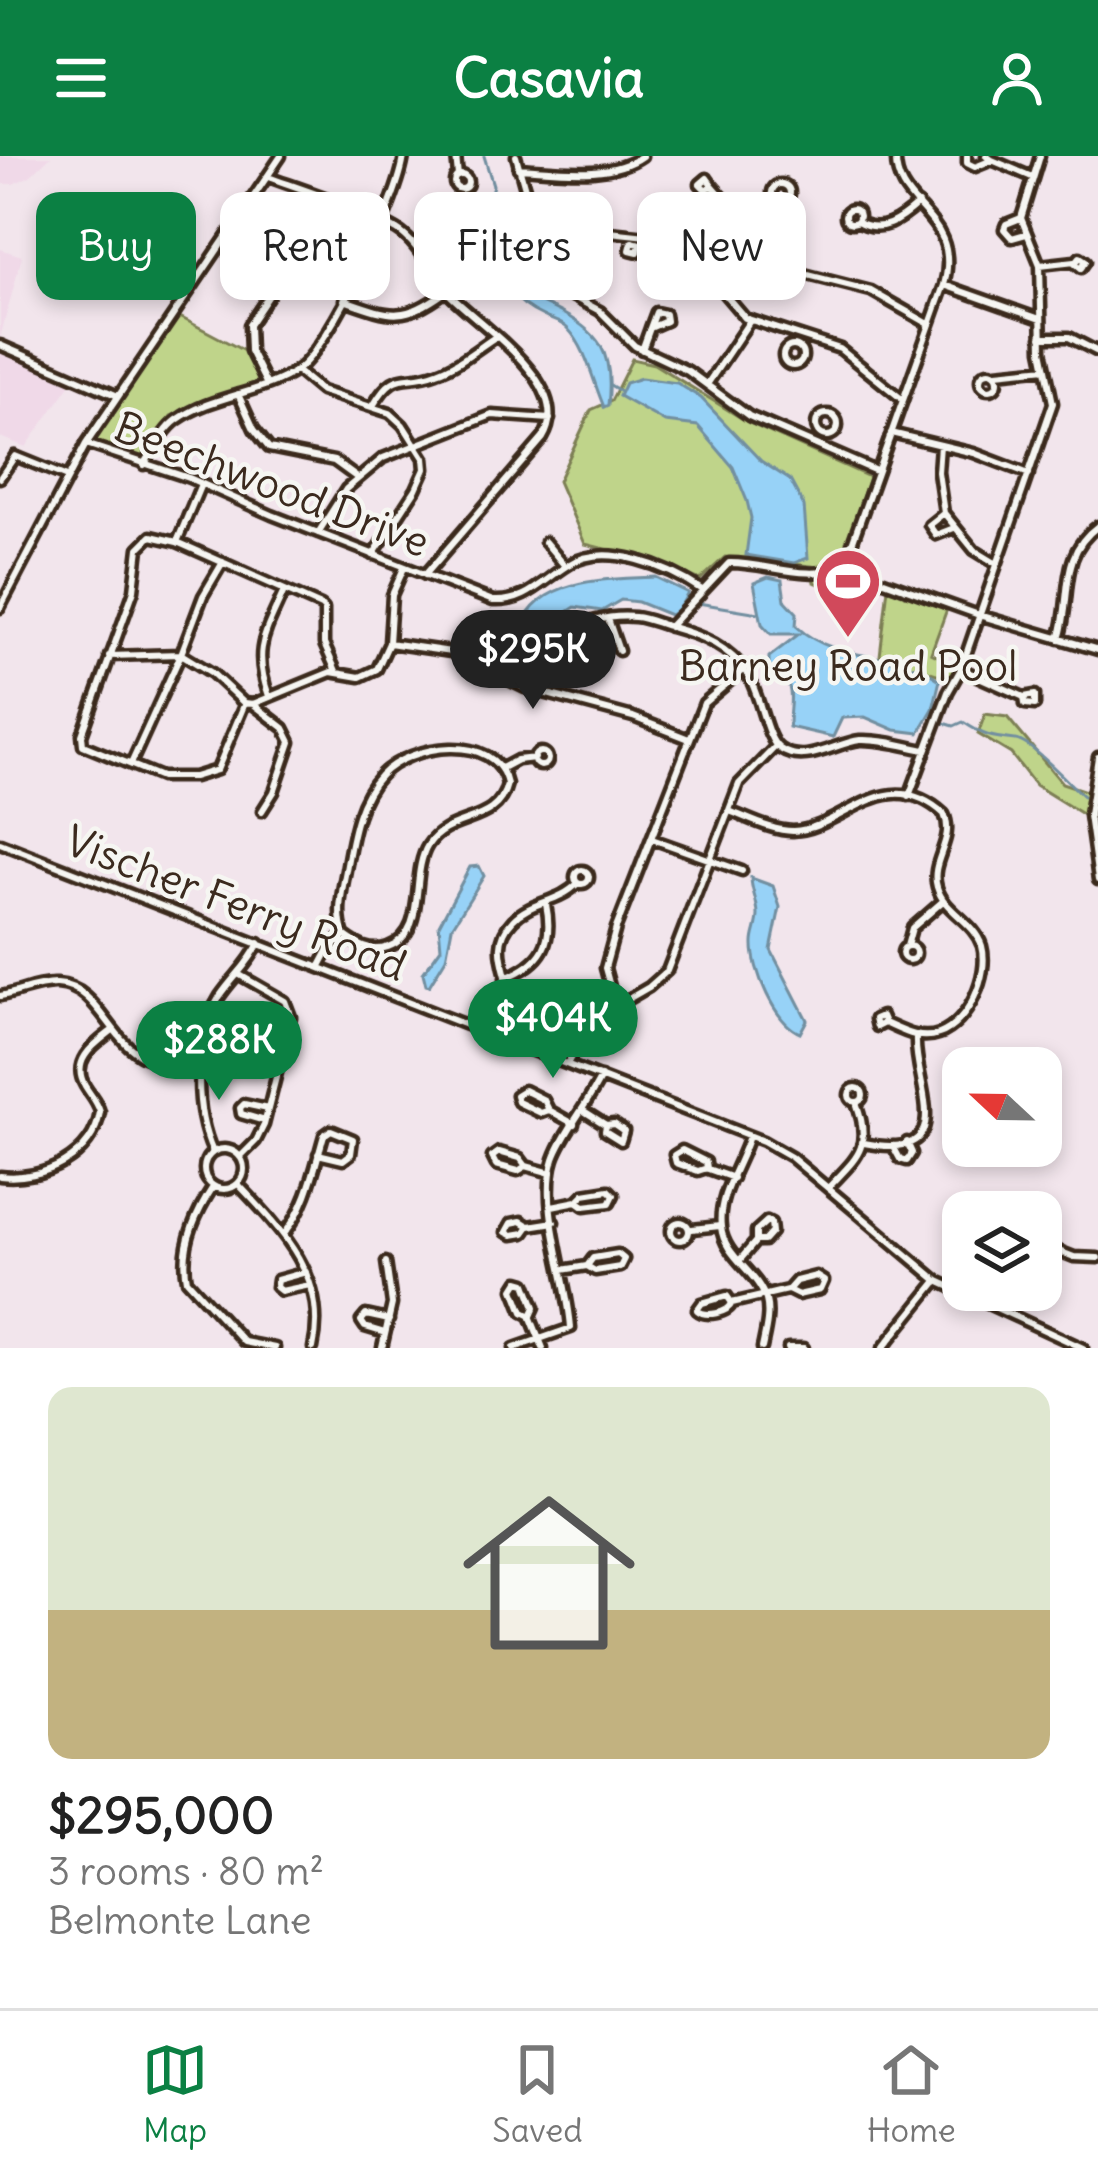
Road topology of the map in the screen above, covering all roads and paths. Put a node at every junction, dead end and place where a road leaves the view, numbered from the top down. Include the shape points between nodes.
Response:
1 (281, 156) edge
2 (404, 156) edge
3 (456, 156) edge
4 (517, 156) edge
5 (642, 156) edge
6 (883, 156) edge
7 (968, 156) edge
8 (1040, 156) edge
9 (895, 158) edge
10 (989, 158) edge
11 (518, 168) junction
12 (458, 176) dead end
13 (268, 177) junction
14 (1032, 177) junction
15 (712, 185) dead end
16 (306, 192) edge
17 (525, 192) edge
18 (718, 192) edge
19 (390, 202) edge
20 (918, 204) junction
21 (1021, 218) junction
22 (857, 221) dead end
23 (390, 227) edge
24 (1026, 234) junction
25 (414, 247) edge
26 (1075, 261) dead end
27 (1040, 265) junction
28 (806, 272) edge
29 (944, 285) junction
30 (266, 300) edge
31 (344, 300) joint
32 (435, 300) edge
33 (455, 300) edge
34 (579, 300) edge
35 (727, 300) edge
36 (1040, 320) junction
37 (750, 321) junction
38 (929, 324) junction
39 (650, 328) dead end
40 (802, 335) junction
41 (495, 337) junction
42 (1041, 337) junction
43 (0, 345) edge
44 (797, 345) dead end
45 (642, 350) junction
46 (1098, 352) edge
47 (1046, 368) junction
48 (296, 370) junction
49 (997, 373) dead end
50 (266, 383) junction
51 (708, 383) junction
52 (238, 394) junction
53 (118, 396) junction
54 (903, 400) junction
55 (373, 406) junction
56 (550, 418) junction
57 (891, 433) junction
58 (86, 444) junction
59 (417, 445) junction
60 (940, 445) junction
61 (144, 465) junction
62 (878, 472) junction
63 (1029, 474) junction
64 (67, 477) junction
65 (356, 477) junction
66 (0, 478) edge
67 (201, 483) junction
68 (944, 513) junction
69 (1098, 526) edge
70 (954, 528) junction
71 (318, 533) junction
72 (178, 542) junction
73 (545, 542) dead end
74 (374, 555) junction
75 (224, 562) junction
76 (998, 565) junction
77 (566, 566) junction
78 (844, 566) junction
79 (404, 568) junction
80 (425, 575) junction
81 (701, 590) junction
82 (284, 591) junction
83 (0, 608) edge
84 (980, 615) junction
85 (608, 619) junction
86 (669, 627) junction
87 (1058, 639) junction
88 (389, 644) junction
89 (1098, 650) edge
90 (619, 651) dead end
91 (182, 655) junction
92 (109, 656) junction
93 (744, 669) junction
94 (961, 669) junction
95 (336, 671) junction
96 (503, 677) junction
97 (269, 696) junction
98 (1024, 697) dead end
99 (249, 704) junction
100 (689, 739) junction
101 (776, 746) junction
102 (926, 750) junction
103 (1098, 757) edge
104 (535, 758) dead end
105 (131, 764) junction
106 (502, 768) junction
107 (909, 796) junction
108 (262, 811) dead end
109 (729, 811) junction
110 (652, 839) junction
111 (0, 842) edge
112 (708, 859) junction
113 (742, 871) dead end
114 (1098, 880) edge
115 (578, 884) dead end
116 (943, 901) junction
117 (546, 904) junction
118 (344, 935) junction
119 (260, 943) junction
120 (907, 946) dead end
121 (320, 966) junction
122 (238, 974) junction
123 (506, 978) junction
124 (0, 996) edge
125 (615, 1005) junction
126 (885, 1023) dead end
127 (113, 1030) junction
128 (916, 1037) junction
129 (502, 1039) junction
130 (284, 1049) junction
131 (281, 1063) junction
132 (567, 1064) junction
133 (201, 1067) junction
134 (601, 1077) junction
135 (857, 1105) dead end
136 (268, 1108) junction
137 (549, 1110) junction
138 (584, 1111) junction
139 (265, 1121) junction
140 (574, 1124) junction
141 (606, 1125) dead end
142 (749, 1136) junction
143 (908, 1142) junction
144 (864, 1143) junction
145 (893, 1146) junction
146 (213, 1152) junction
147 (318, 1154) junction
148 (240, 1157) junction
149 (526, 1166) junction
150 (707, 1168) junction
151 (551, 1173) junction
152 (0, 1176) edge
153 (733, 1178) junction
154 (238, 1184) junction
155 (213, 1187) junction
156 (828, 1188) junction
157 (577, 1202) junction
158 (552, 1206) junction
159 (554, 1222) junction
160 (529, 1226) dead end
161 (720, 1226) junction
162 (692, 1229) dead end
163 (285, 1233) junction
164 (756, 1241) dead end
165 (1062, 1252) edge
166 (1098, 1258) edge
167 (740, 1261) junction
168 (386, 1262) dead end
169 (587, 1266) junction
170 (562, 1270) junction
171 (306, 1272) junction
172 (938, 1281) junction
173 (310, 1285) junction
174 (788, 1290) junction
175 (764, 1296) junction
176 (732, 1303) junction
177 (531, 1316) junction
178 (388, 1320) junction
179 (385, 1334) junction
180 (541, 1344) edge
181 (249, 1346) edge
182 (762, 1347) edge
183 (275, 1348) edge
184 (313, 1348) edge
185 (382, 1348) edge
186 (514, 1348) edge
187 (773, 1348) edge
188 (788, 1348) edge
189 (804, 1348) edge
190 (883, 1348) edge
191 (1083, 1348) edge

1 - 13 street
2 - 19 street
3 - 12 street
4 - 11 street
5 - 11 street via 599,169
6 - 9 street
7 - 10 street via 975,167
8 - 14 street
9 - 20 street
10 - 14 street
11 - 17 street
13 - 16 street
13 - 53 street
14 - 21 street
15 - 18 street
20 - 22 street via 879,227
20 - 29 street via 946,242
21 - 24 street
21 - 24 street via 1004,230 1012,238
23 - 25 street
24 - 27 street
26 - 27 street
27 - 36 street
28 - 38 street via 871,290
29 - 36 street
29 - 38 street
30 - 50 street via 249,325 250,351
31 - 32 street via 397,316
31 - 48 street
33 - 41 street
34 - 45 street
35 - 37 street
36 - 42 street
37 - 40 street
37 - 51 street
38 - 54 street
39 - 45 street
40 - 44 street
40 - 54 street via 840,349
41 - 55 street via 436,373 397,379
41 - 56 street via 537,380
42 - 46 street via 1069,337
42 - 47 street
43 - 53 street
45 - 51 street
47 - 49 street
47 - 63 street via 1053,403
48 - 50 street
48 - 55 street via 321,391
50 - 52 street
51 - 62 street via 749,416
52 - 61 street via 173,423
52 - 65 street via 269,448 334,461
53 - 58 street
54 - 57 street
55 - 59 street via 396,417
56 - 59 street via 492,415
56 - 80 street via 543,438
57 - 60 street
57 - 62 street
58 - 61 street, Beechwood Drive
58 - 64 street
59 - 65 street
59 - 74 street via 422,477
60 - 63 street
60 - 68 street
61 - 67 street, Beechwood Drive
62 - 78 street
63 - 76 street
64 - 66 street via 15,456
64 - 83 street
65 - 71 street
67 - 71 street, Beechwood Drive
67 - 72 street
68 - 70 street
68 - 70 street via 930,530
69 - 87 street via 1070,562
70 - 76 street
71 - 74 street, Beechwood Drive
72 - 75 street
72 - 92 street via 151,536 139,548 134,590
73 - 77 street
74 - 79 street, Beechwood Drive
75 - 82 street
75 - 91 street
76 - 84 street
77 - 80 street, Beechwood Drive via 507,601
77 - 81 street, Beechwood Drive via 594,556 632,560
78 - 81 street via 804,572 729,562
78 - 84 street
79 - 80 street, Beechwood Drive
79 - 88 street via 389,606
81 - 86 street
82 - 95 street via 324,609 324,644
82 - 97 street via 260,647
84 - 87 street
84 - 94 street
85 - 86 street via 634,616
85 - 90 street
85 - 96 street via 559,635
86 - 93 street via 721,645
87 - 89 street
88 - 95 street via 370,675
88 - 96 street via 452,652
91 - 92 street
91 - 99 street
91 - 105 street
92 - 105 street via 83,745
93 - 100 street via 707,699
93 - 101 street
94 - 98 street
94 - 102 street
95 - 97 street
96 - 100 street
97 - 99 street
99 - 105 street via 217,770 175,778
99 - 108 street via 291,742
100 - 110 street
101 - 102 street via 805,755 867,740
101 - 109 street via 747,772
102 - 107 street
103 - 114 street via 1088,815
104 - 106 street
106 - 118 street via 507,784 497,807 445,830 426,850 402,939 372,949
106 - 118 street via 476,751 443,750 410,756 378,778 355,825 340,907
107 - 109 street via 875,798 796,831
107 - 116 street via 947,819 935,878
109 - 112 street
110 - 112 street
110 - 125 street via 606,959
111 - 119 street, Vischer Ferry Road
112 - 113 street
112 - 125 street via 667,970
115 - 117 street
116 - 120 street via 918,922
116 - 128 street via 980,940 982,974 954,1024
117 - 123 street via 542,955
117 - 123 street via 507,927 500,947
118 - 121 street
119 - 121 street, Vischer Ferry Road
119 - 122 street
121 - 129 street, Vischer Ferry Road
122 - 130 street via 284,1000 291,1017
122 - 133 street via 207,1025
123 - 129 street via 511,1008
124 - 127 street via 66,985
125 - 132 street via 592,1021
126 - 128 street
127 - 133 street via 147,1058
127 - 152 street via 81,1064 100,1112 90,1138 53,1168
128 - 143 street via 928,1113
129 - 132 street, Vischer Ferry Road
130 - 131 street
130 - 131 street via 241,1045
131 - 136 street
132 - 134 street, Vischer Ferry Road
133 - 146 street
134 - 138 street
134 - 142 street, Vischer Ferry Road
135 - 144 street
136 - 139 street
136 - 139 street via 240,1108
137 - 137 street via 524,1090 516,1095 541,1113
137 - 140 street
138 - 140 street
138 - 141 street
139 - 148 street
140 - 151 street
142 - 153 street
142 - 156 street, Vischer Ferry Road
143 - 145 street
143 - 145 street via 907,1161
144 - 145 street
144 - 156 street
146 - 148 street
146 - 155 street via 203,1170
147 - 147 street via 327,1132 353,1139 347,1158
147 - 163 street via 305,1202
148 - 154 street
149 - 149 street via 504,1153 492,1157 518,1171
149 - 151 street
150 - 150 street via 682,1150 674,1155 686,1168
150 - 153 street
151 - 158 street
153 - 161 street
154 - 155 street
154 - 163 street
155 - 181 street via 191,1233 186,1276
156 - 172 street, Vischer Ferry Road
157 - 157 street via 605,1190 614,1195 610,1203
157 - 158 street
158 - 159 street
159 - 160 street
159 - 170 street
161 - 162 street
161 - 167 street
163 - 171 street
164 - 167 street
165 - 166 street
167 - 175 street
168 - 178 street
169 - 169 street via 593,1258 623,1258 620,1267
169 - 170 street
170 - 180 street via 572,1328
171 - 173 street
171 - 173 street via 276,1287
172 - 190 street
172 - 191 street, Vischer Ferry Road
173 - 184 street
174 - 174 street via 796,1281 824,1281 810,1293
174 - 175 street
175 - 176 street
175 - 182 street
176 - 176 street via 706,1315 697,1310 720,1297
177 - 177 street via 514,1288 519,1281 535,1307
177 - 180 street
178 - 179 street
178 - 179 street via 361,1321
179 - 185 street
180 - 186 street
181 - 183 street
182 - 187 street
188 - 189 street

